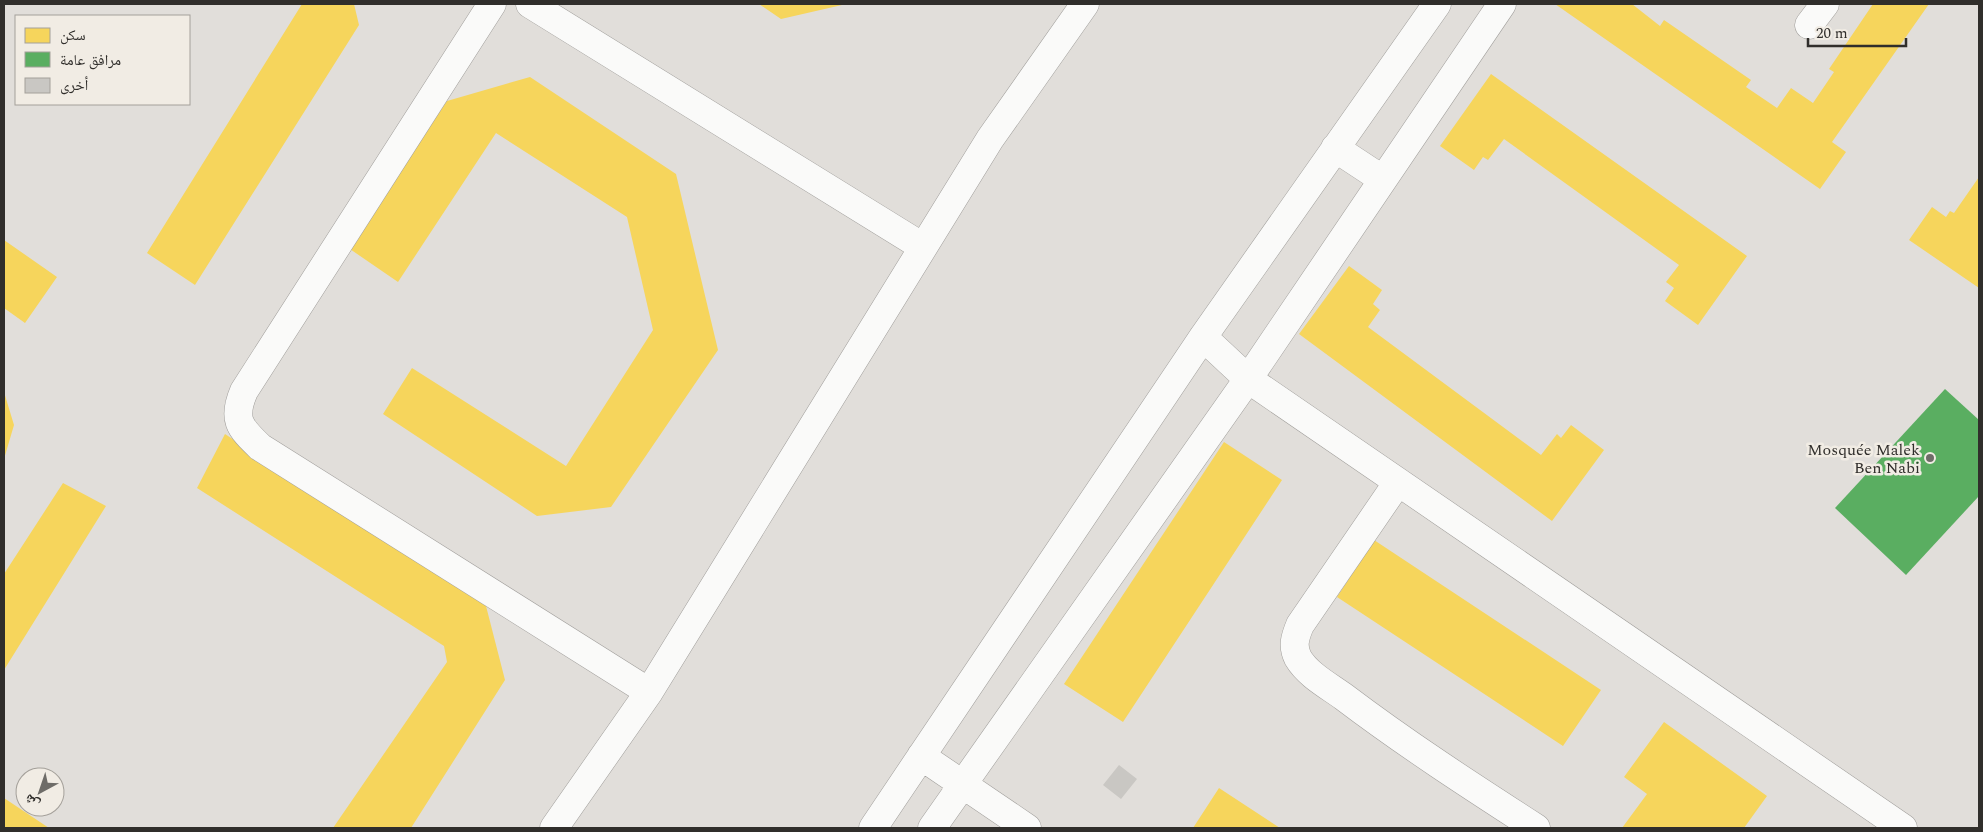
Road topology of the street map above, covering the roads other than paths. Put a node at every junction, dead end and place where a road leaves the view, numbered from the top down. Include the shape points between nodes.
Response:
1 (492, 4) edge
2 (530, 4) edge
3 (1085, 4) edge
4 (1437, 4) edge
5 (1502, 4) edge
6 (1335, 148) junction
7 (1382, 180) junction
8 (923, 247) junction
9 (1203, 337) junction
10 (1248, 379) junction
11 (1398, 482) junction
12 (649, 692) junction
13 (921, 756) junction
14 (963, 784) junction
15 (554, 828) edge
16 (873, 828) edge
17 (932, 828) edge
18 (1027, 828) edge
19 (1536, 828) edge
20 (1904, 828) edge

1 - 12 street via 244,391 238,418 244,431 260,447
2 - 8 street
3 - 8 street via 990,140
4 - 6 street
5 - 7 street
6 - 7 street
6 - 9 street
7 - 10 street
8 - 12 street
9 - 10 street
9 - 13 street
10 - 11 street
10 - 14 street
11 - 19 street via 1300,626 1294,638 1294,649 1310,672 1387,730
11 - 20 street
12 - 15 street
13 - 14 street
13 - 16 street
14 - 17 street
14 - 18 street

